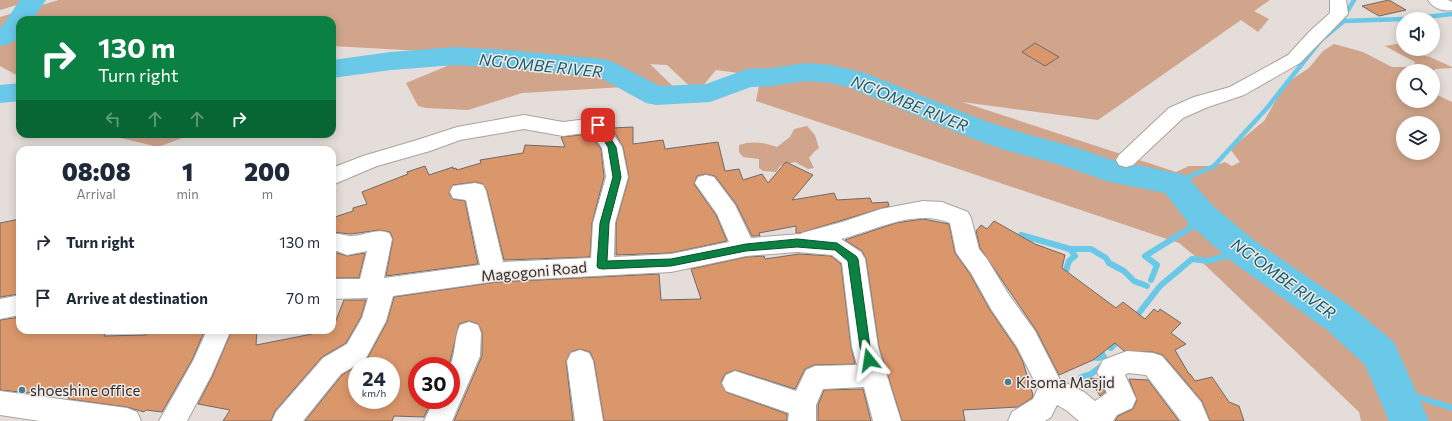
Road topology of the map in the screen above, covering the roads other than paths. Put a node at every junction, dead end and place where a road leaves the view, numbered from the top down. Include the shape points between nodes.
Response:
1 (1338, 0) edge
2 (1126, 160) dead end
3 (336, 174) edge
4 (706, 183) dead end
5 (461, 192) dead end
6 (336, 242) edge
7 (797, 243) junction
8 (746, 248) junction
9 (602, 266) junction
10 (497, 272) junction
11 (377, 288) junction
12 (336, 290) edge
13 (16, 306) edge
14 (0, 309) edge
15 (469, 333) dead end
16 (217, 334) edge
17 (580, 360) dead end
18 (460, 372) edge
19 (874, 374) junction
20 (735, 383) dead end
21 (1051, 388) junction
22 (0, 403) edge
23 (444, 409) edge
24 (802, 413) edge
25 (1097, 419) edge
26 (127, 421) edge
27 (172, 421) edge
28 (286, 421) edge
29 (438, 421) edge
30 (589, 421) edge
31 (887, 421) edge
32 (1022, 421) edge
33 (1195, 421) edge

1 - 2 street via 1339,14 1294,59 1237,91 1176,113
3 - 9 street via 370,161 458,134 524,122 536,122 563,129 596,125 600,127 612,147 617,177 604,223
4 - 8 street via 727,210 740,241
5 - 10 street via 475,191 490,264
6 - 11 street via 347,246 381,239
7 - 8 street, Magogoni Road
7 - 19 street, Magogoni Road via 837,247 853,259 865,347
7 - 21 street via 881,217 922,209 942,210 960,218 968,252 1026,339
8 - 9 street, Magogoni Road via 671,263
9 - 10 street, Magogoni Road
10 - 11 street, Magogoni Road
11 - 12 street, Magogoni Road
11 - 28 street via 374,321 356,352 332,366
13 - 14 street
15 - 18 street via 467,356
16 - 27 street via 202,368
17 - 30 street
19 - 24 street via 815,378
19 - 31 street, Magogoni Road
20 - 24 street
21 - 25 street via 1075,401
21 - 32 street via 1042,408
22 - 26 street
23 - 29 street
25 - 33 street via 1108,406 1124,399 1110,372 1112,368 1127,362 1153,364 1191,411

